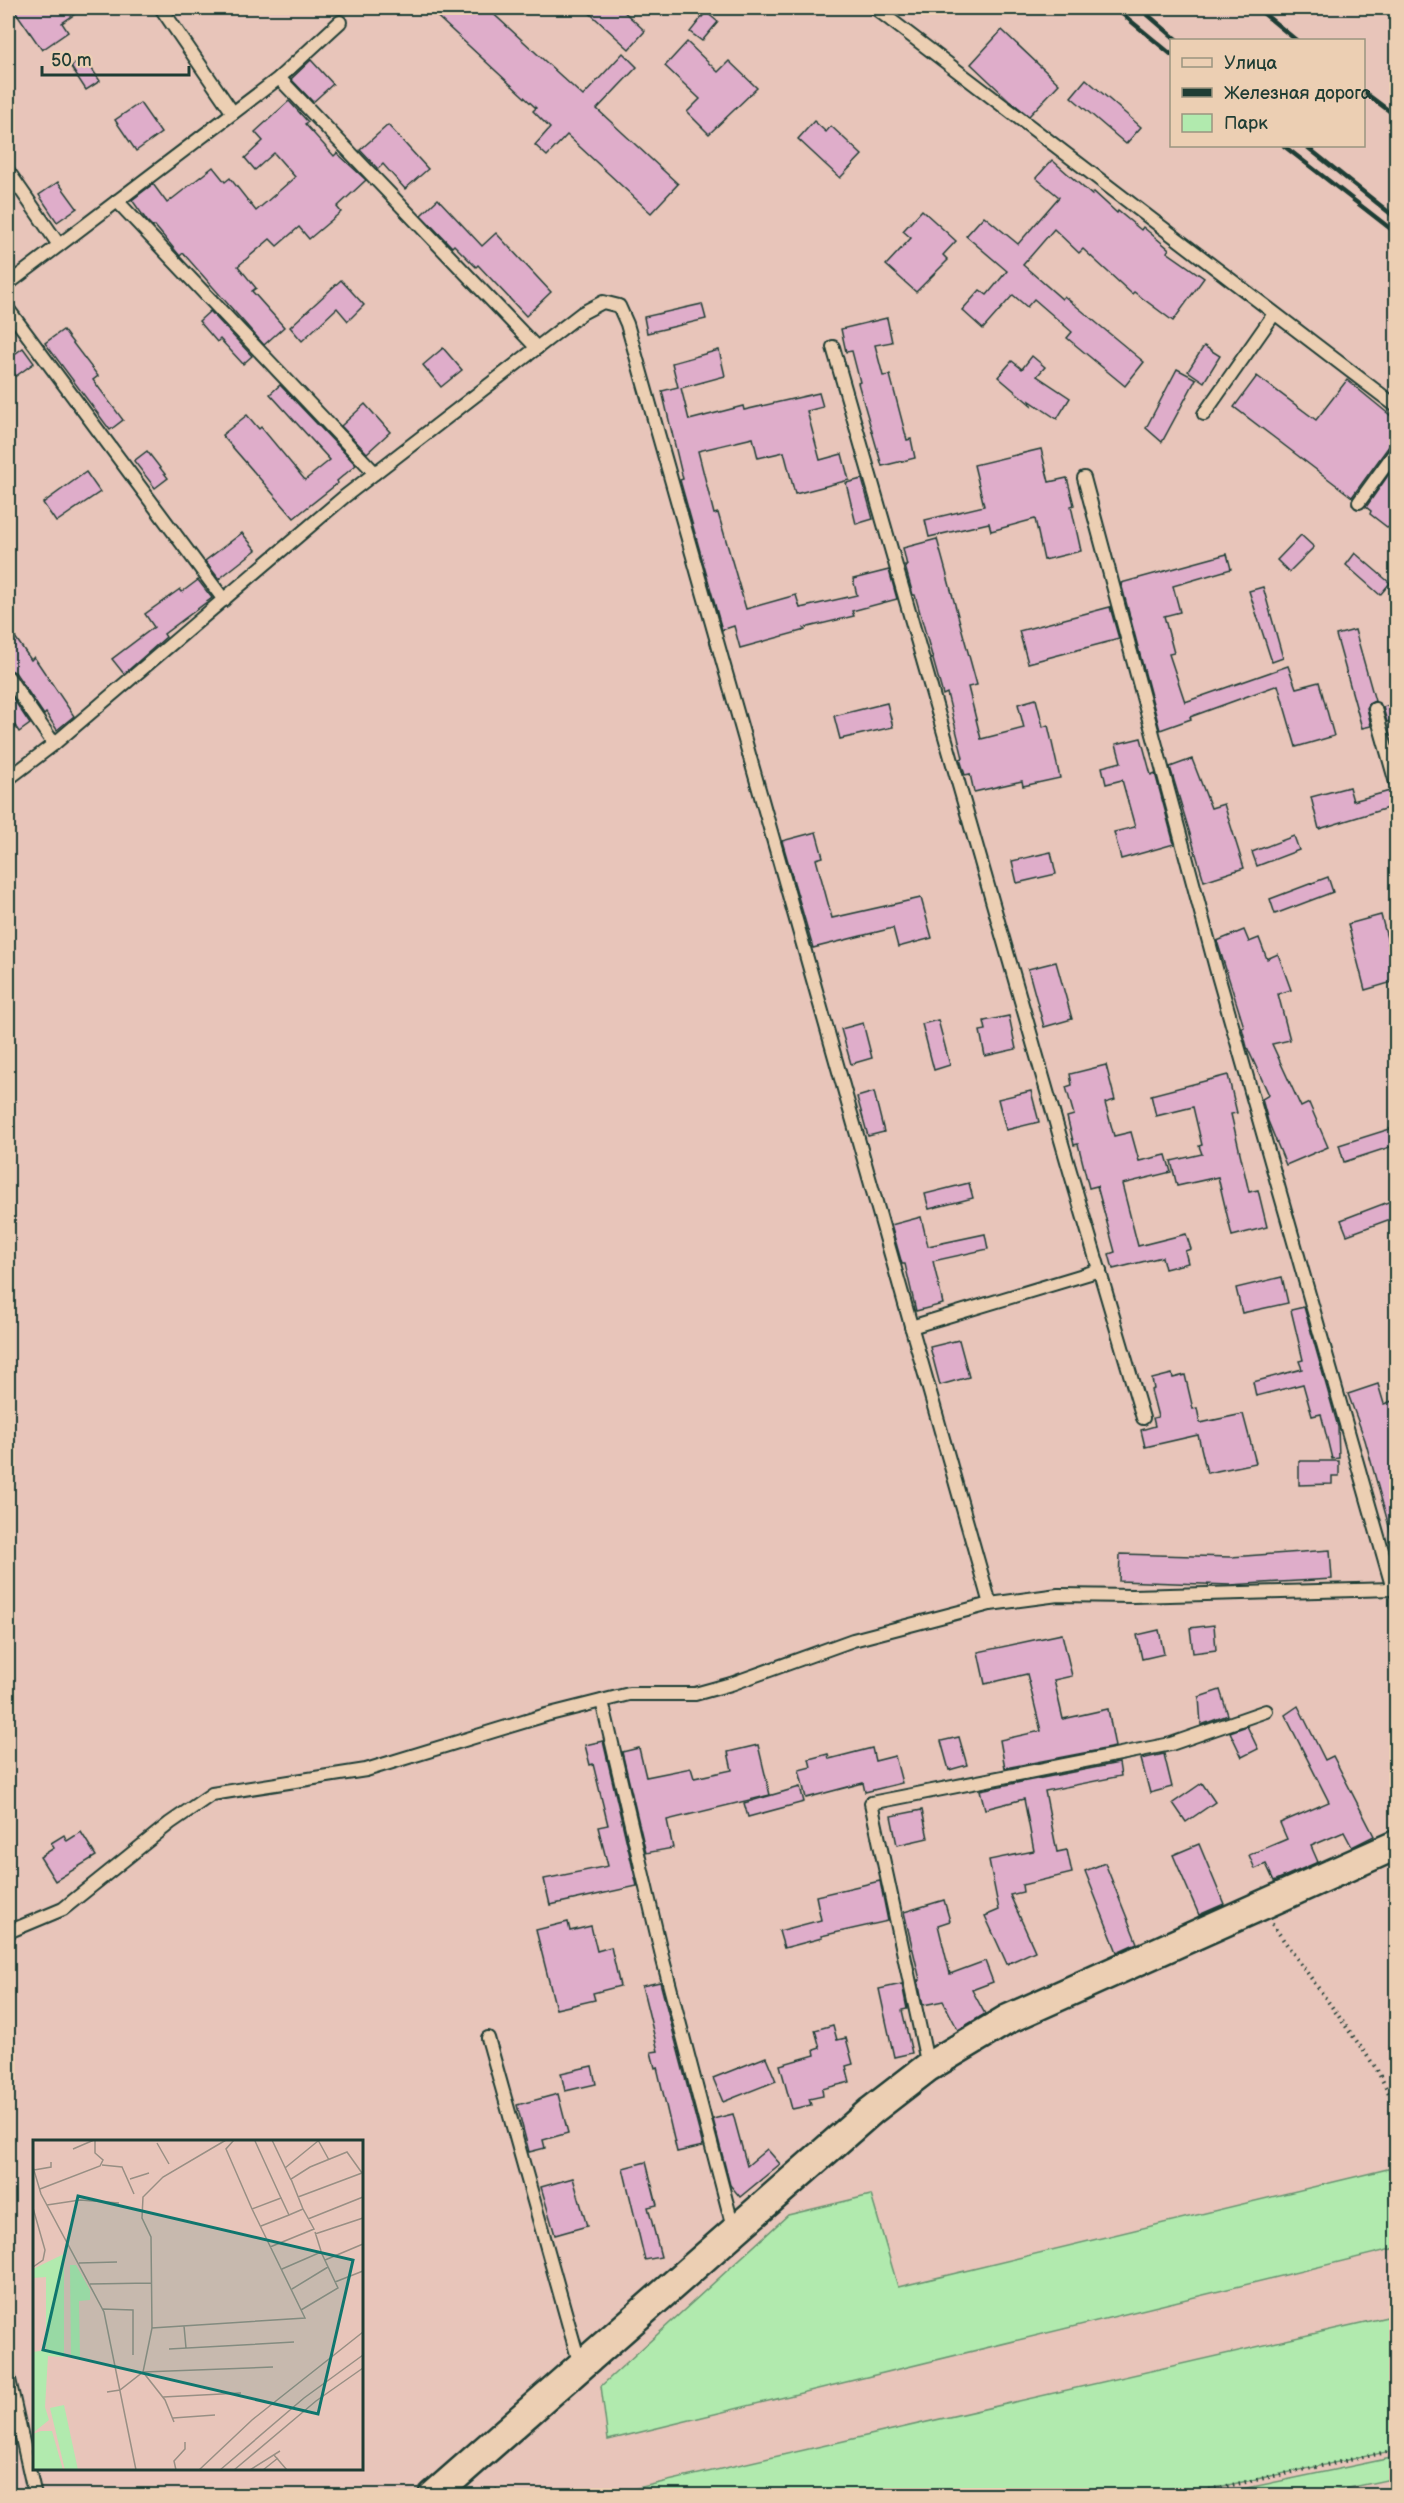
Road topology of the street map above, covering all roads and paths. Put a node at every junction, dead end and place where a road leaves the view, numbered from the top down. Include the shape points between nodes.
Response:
1 (160, 8) edge
2 (874, 8) edge
3 (340, 22) dead end
4 (279, 78) junction
5 (233, 113) junction
6 (8, 171) edge
7 (117, 201) junction
8 (59, 245) junction
9 (8, 285) edge
10 (8, 309) edge
11 (1274, 314) junction
12 (833, 347) dead end
13 (537, 348) junction
14 (1396, 406) edge
15 (1204, 414) dead end
16 (1396, 451) edge
17 (375, 473) junction
18 (1084, 478) dead end
19 (1359, 502) dead end
20 (224, 600) junction
21 (8, 677) edge
22 (1375, 709) dead end
23 (54, 744) junction
24 (8, 779) edge
25 (1396, 783) edge
26 (1100, 1270) junction
27 (911, 1327) junction
28 (1143, 1418) dead end
29 (1395, 1589) edge
30 (990, 1604) junction
31 (602, 1701) junction
32 (1266, 1711) dead end
33 (1396, 1845) edge
34 (1259, 1907) junction
35 (8, 1932) edge
36 (488, 2038) dead end
37 (928, 2067) junction
38 (1396, 2121) edge
39 (734, 2232) junction
40 (580, 2366) junction
41 (8, 2375) edge
42 (1396, 2450) edge
43 (35, 2496) edge
44 (433, 2496) edge
45 (462, 2496) edge
46 (507, 2496) edge
47 (1180, 2496) edge

1 - 5 lane
2 - 11 lane
3 - 4 lane
4 - 5 lane
4 - 13 lane
5 - 7 lane
6 - 8 lane
7 - 8 lane
7 - 17 lane
8 - 9 lane
10 - 20 lane
11 - 14 lane
11 - 15 lane
12 - 26 lane
13 - 17 lane
13 - 27 lane via 603,302 619,306 627,324
16 - 19 lane
17 - 20 lane
18 - 29 lane via 1214,961
20 - 23 lane
21 - 23 lane
22 - 25 lane
23 - 24 lane
26 - 27 lane
26 - 28 lane
27 - 30 lane
29 - 30 lane via 1058,1595
30 - 31 lane via 853,1640 695,1694 629,1694
31 - 35 lane via 366,1770 212,1794 170,1822 63,1909
31 - 39 lane via 663,1960
32 - 37 lane via 1171,1744 871,1803
33 - 34 street
34 - 37 street via 1008,2019
34 - 38 path via 1376,2068 1394,2103
36 - 40 lane
37 - 39 street via 871,2111
39 - 40 street
40 - 44 street
41 - 43 lane
42 - 47 path
45 - 46 path via 499,2490

